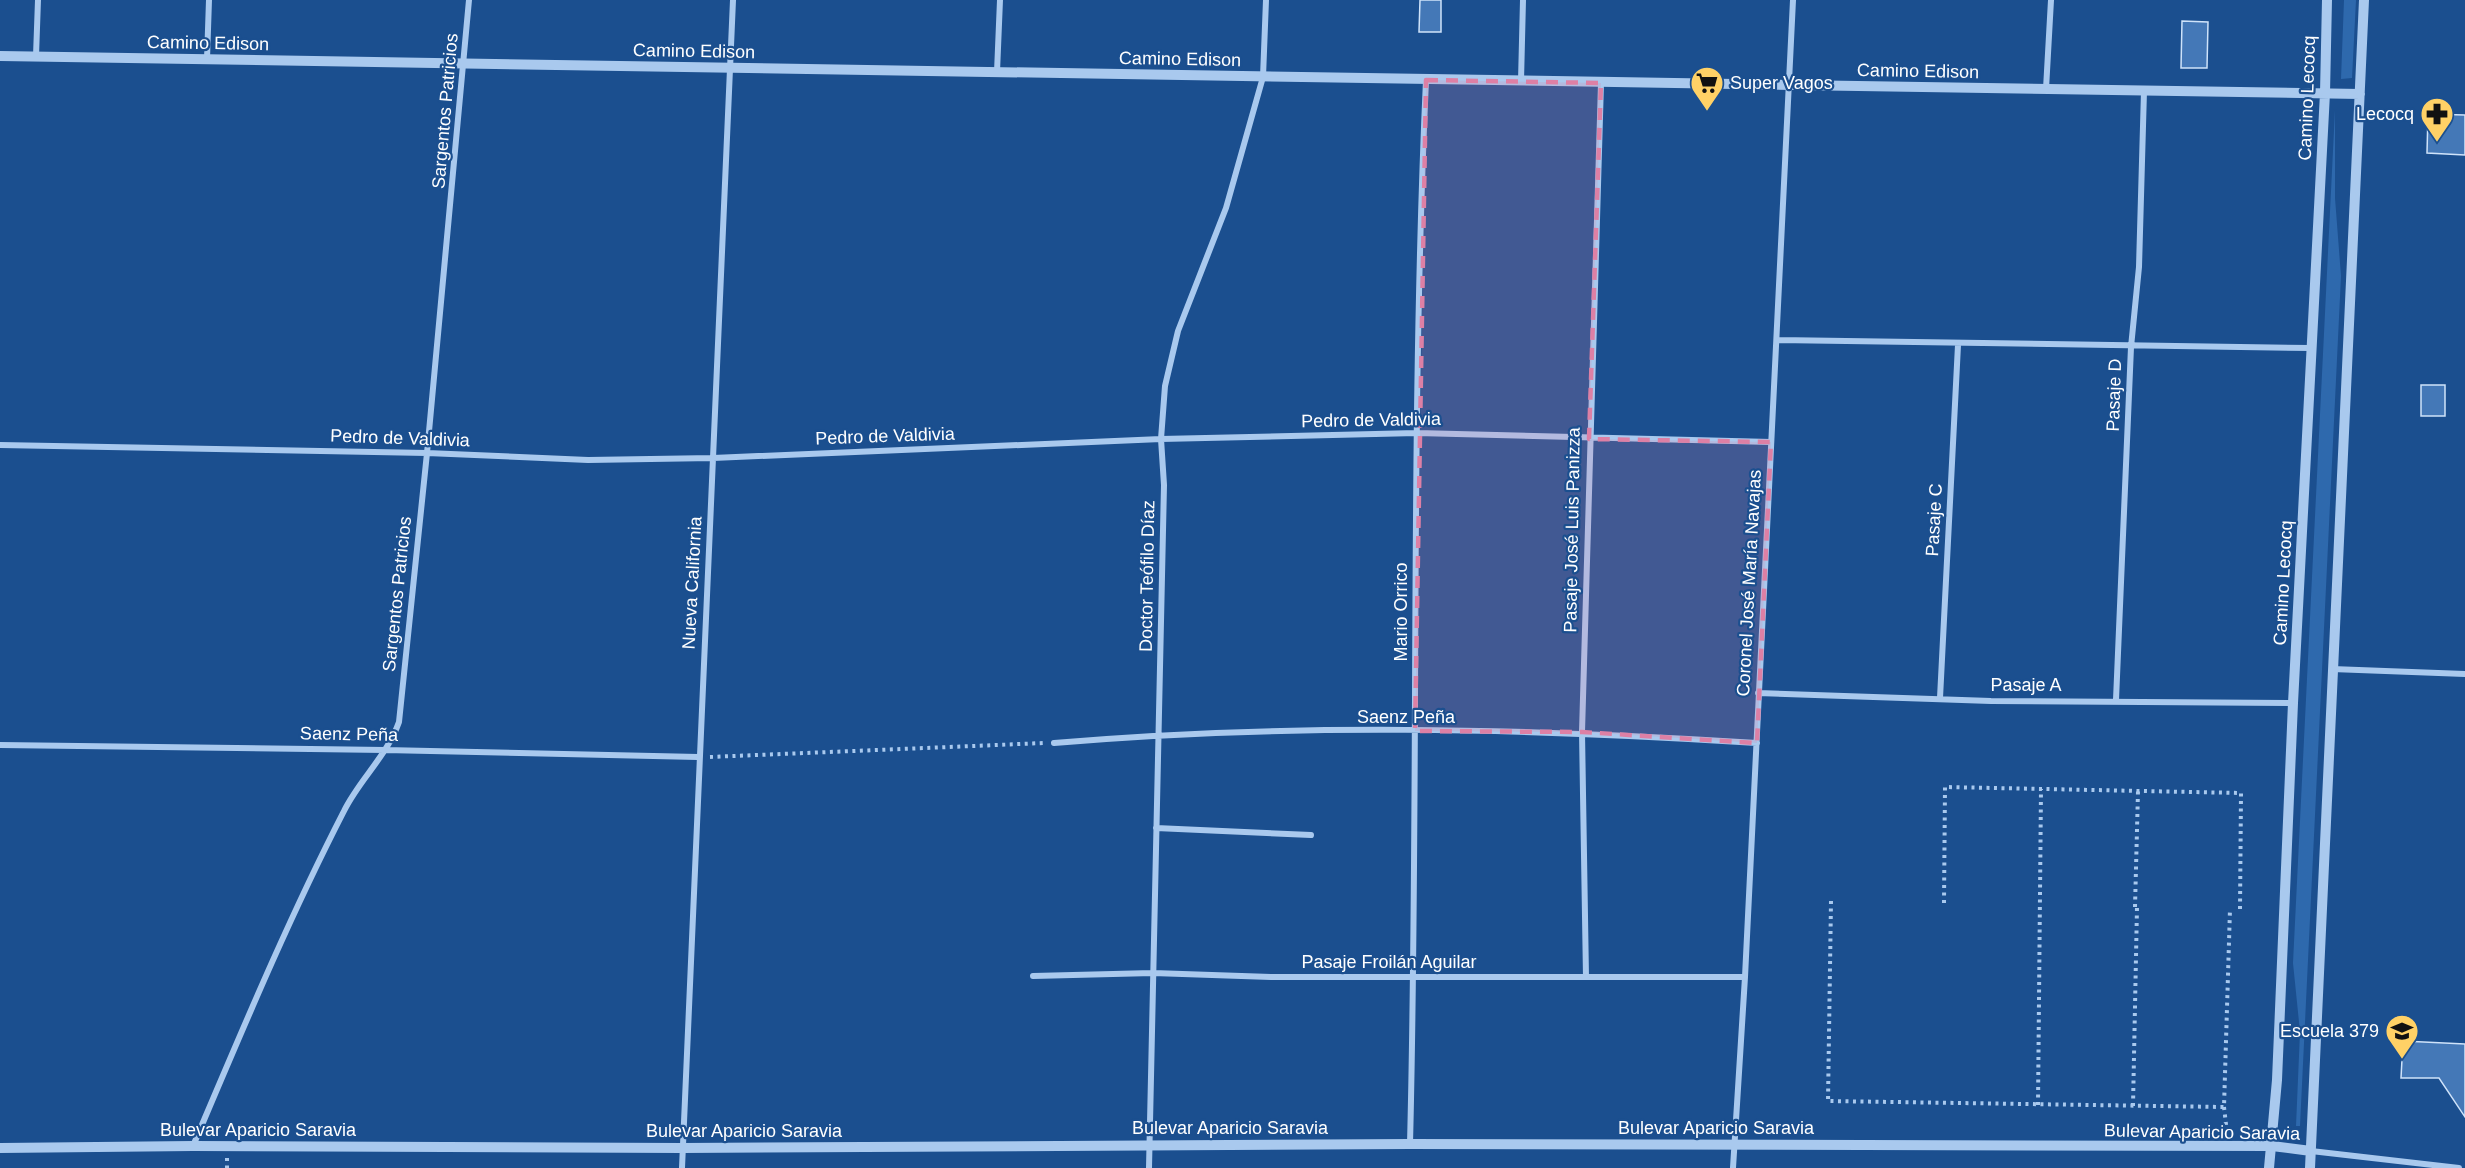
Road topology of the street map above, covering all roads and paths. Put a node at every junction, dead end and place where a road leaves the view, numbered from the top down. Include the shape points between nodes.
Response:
1 (38, 0) edge
2 (209, 0) edge
3 (469, 0) edge
4 (733, 0) edge
5 (1000, 0) edge
6 (1266, 0) edge
7 (1523, 0) edge
8 (1793, 0) edge
9 (2051, 0) edge
10 (2327, 0) edge
11 (2364, 0) edge
12 (0, 56) edge
13 (36, 56) junction
14 (207, 59) junction
15 (465, 63) junction
16 (730, 68) junction
17 (997, 72) junction
18 (1263, 77) junction
19 (1426, 80) junction
20 (1521, 81) junction
21 (1601, 83) junction
22 (1790, 86) junction
23 (2046, 89) junction
24 (2144, 91) junction
25 (2325, 93) junction
26 (2360, 94) junction
27 (1777, 340) junction
28 (1958, 345) junction
29 (2131, 347) junction
30 (2311, 348) junction
31 (1417, 433) junction
32 (1161, 439) junction
33 (1589, 439) junction
34 (1771, 442) junction
35 (0, 445) edge
36 (427, 453) junction
37 (713, 458) junction
38 (2332, 669) junction
39 (2465, 674) edge
40 (1758, 693) junction
41 (1940, 698) junction
42 (2116, 700) junction
43 (2293, 703) junction
44 (1415, 731) junction
45 (1582, 732) junction
46 (1159, 734) junction
47 (1054, 743) joint
48 (1757, 743) junction
49 (0, 745) edge
50 (385, 750) junction
51 (698, 757) junction
52 (2041, 789) junction
53 (2138, 791) junction
54 (1156, 828) junction
55 (1311, 835) dead end
56 (1831, 901) dead end
57 (1944, 903) dead end
58 (2230, 909) dead end
59 (2240, 909) dead end
60 (1153, 973) junction
61 (1032, 976) dead end
62 (1414, 977) junction
63 (1586, 977) junction
64 (1745, 977) junction
65 (2038, 1105) junction
66 (2133, 1106) junction
67 (2224, 1107) junction
68 (1410, 1144) junction
69 (1734, 1144) junction
70 (1149, 1145) junction
71 (193, 1146) junction
72 (2228, 1146) junction
73 (2272, 1146) junction
74 (0, 1148) edge
75 (682, 1148) junction
76 (2311, 1151) junction
77 (682, 1168) edge
78 (1149, 1168) edge
79 (1733, 1168) edge
80 (2269, 1168) edge
81 (2310, 1168) edge
82 (2458, 1168) edge

1 - 13 street
2 - 14 street
3 - 15 street, Sargentos Patricios
4 - 16 street, Nueva California
5 - 17 street
6 - 18 street, Doctor Teófilo Díaz
7 - 20 street
8 - 22 street, Coronel José María Navajas
9 - 23 street
10 - 25 street, Camino Lecocq
11 - 26 street
12 - 13 street, Camino Edison
13 - 14 street, Camino Edison
14 - 15 street, Camino Edison
15 - 16 street, Camino Edison
15 - 36 street, Sargentos Patricios
16 - 17 street, Camino Edison
16 - 37 street, Nueva California
17 - 18 street, Camino Edison
18 - 19 street, Camino Edison
18 - 32 street, Doctor Teófilo Díaz via 1226,208 1178,331 1165,386
19 - 20 street, Camino Edison
19 - 31 street, Mario Orrico
20 - 21 street, Camino Edison
21 - 22 street, Camino Edison
21 - 33 street, Pasaje José Luis Panizza
22 - 23 street, Camino Edison
22 - 27 street, Coronel José María Navajas
23 - 24 street, Camino Edison
24 - 25 street, Camino Edison
24 - 29 street, Pasaje D via 2139,267
25 - 26 street, Camino Edison
25 - 30 street, Camino Lecocq
26 - 38 street
27 - 28 street
27 - 34 street, Coronel José María Navajas
28 - 29 street
28 - 41 street, Pasaje C
29 - 30 street
29 - 42 street, Pasaje D
30 - 43 street, Camino Lecocq
31 - 32 street, Pedro de Valdivia
31 - 33 street, Pedro de Valdivia
31 - 44 street, Mario Orrico
32 - 37 street, Pedro de Valdivia
32 - 46 street, Doctor Teófilo Díaz via 1164,484
33 - 34 street, Pedro de Valdivia
33 - 45 street, Pasaje José Luis Panizza
34 - 40 street, Coronel José María Navajas
35 - 36 street, Pedro de Valdivia
36 - 37 street, Pedro de Valdivia via 588,460
36 - 50 street, Sargentos Patricios via 399,722
37 - 51 street, Nueva California
38 - 39 street
38 - 76 street
40 - 41 street, Pasaje A
40 - 48 street, Coronel José María Navajas
41 - 42 street, Pasaje A
42 - 43 street, Pasaje A
43 - 73 street, Camino Lecocq
44 - 45 street, Saenz Peña
44 - 46 street, Saenz Peña
44 - 62 street, Mario Orrico
45 - 48 street, Saenz Peña
45 - 63 street, Pasaje José Luis Panizza
46 - 47 street, Saenz Peña
46 - 54 street, Doctor Teófilo Díaz
47 - 51 path
48 - 64 street, Coronel José María Navajas
49 - 50 street, Saenz Peña
50 - 51 street, Saenz Peña
50 - 71 street, Sargentos Patricios via 345,809 265,978
51 - 75 street, Nueva California
52 - 53 path
52 - 57 path via 1945,787
52 - 65 path
53 - 59 path via 2241,794
53 - 66 path
54 - 55 street
54 - 60 street, Doctor Teófilo Díaz
56 - 65 path via 1828,1101
58 - 67 path
60 - 61 street, Pasaje Froilán Aguilar
60 - 62 street, Pasaje Froilán Aguilar
60 - 70 street, Doctor Teófilo Díaz
62 - 63 street, Pasaje Froilán Aguilar
62 - 68 street, Mario Orrico
63 - 64 street, Pasaje Froilán Aguilar
64 - 69 street, Coronel José María Navajas
65 - 66 path
66 - 67 path
67 - 72 path
68 - 69 street, Bulevar Aparicio Saravia
68 - 70 street, Bulevar Aparicio Saravia
69 - 72 street, Bulevar Aparicio Saravia
69 - 79 street, Coronel José María Navajas
70 - 75 street, Bulevar Aparicio Saravia
70 - 78 street, Doctor Teófilo Díaz
71 - 74 street, Bulevar Aparicio Saravia
71 - 75 street, Bulevar Aparicio Saravia
72 - 73 street, Bulevar Aparicio Saravia
73 - 76 street, Bulevar Aparicio Saravia
73 - 80 street, Camino Lecocq
75 - 77 street, Nueva California
76 - 81 street
76 - 82 street, Bulevar Aparicio Saravia

